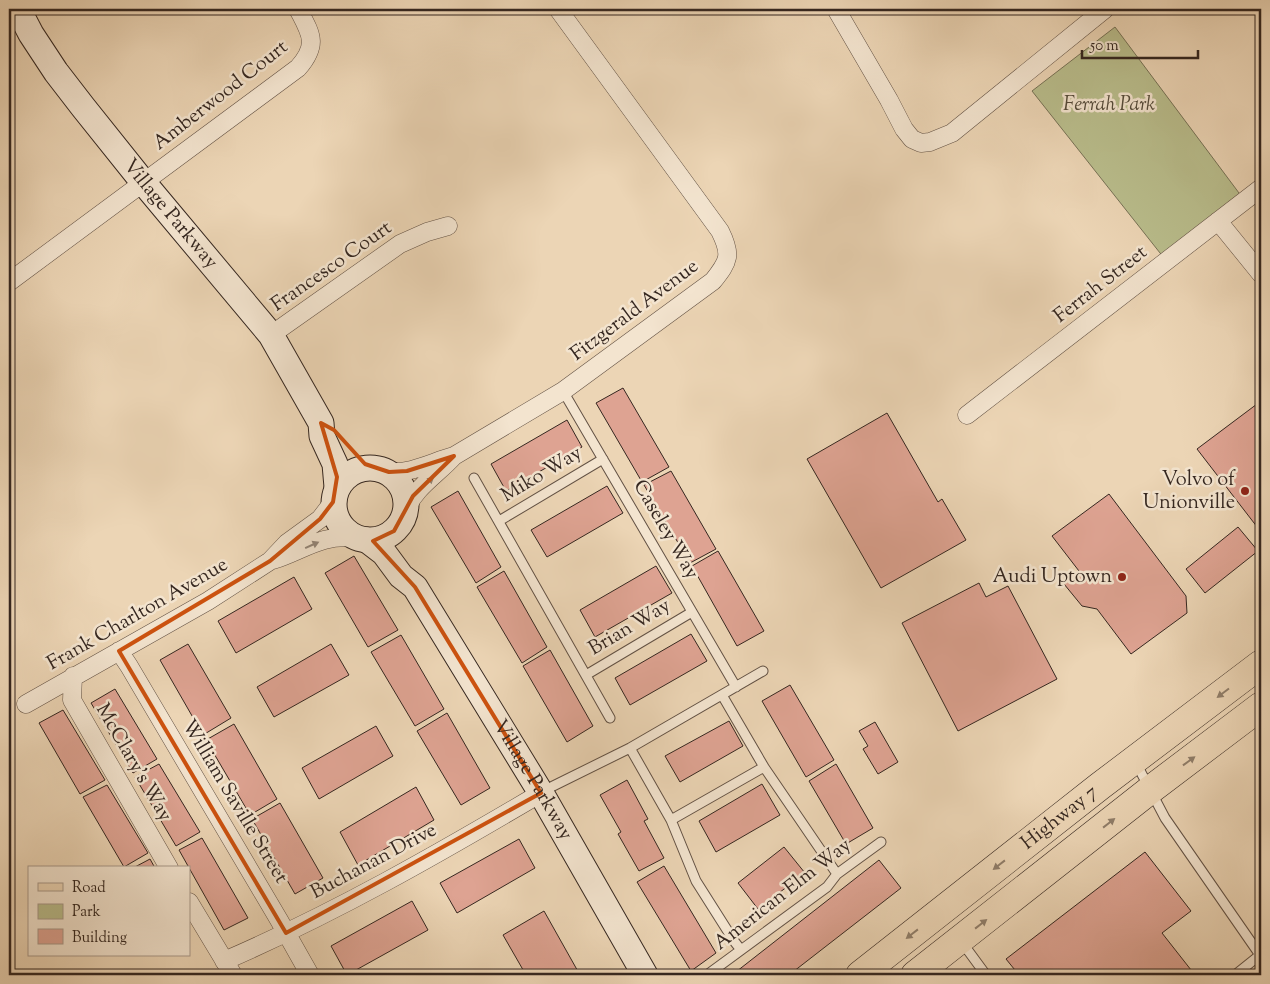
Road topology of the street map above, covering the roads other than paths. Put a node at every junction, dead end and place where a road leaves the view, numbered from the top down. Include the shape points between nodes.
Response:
1 (18, 9) edge
2 (298, 9) edge
3 (558, 9) edge
4 (836, 9) edge
5 (1105, 9) edge
6 (143, 182) junction
7 (1261, 188) edge
8 (1218, 221) junction
9 (448, 226) dead end
10 (1261, 274) edge
11 (9, 282) edge
12 (271, 336) junction
13 (563, 391) junction
14 (967, 415) dead end
15 (321, 423) junction
16 (454, 456) junction
17 (603, 459) junction
18 (380, 470) junction
19 (474, 478) dead end
20 (335, 495) junction
21 (403, 516) junction
22 (498, 521) junction
23 (361, 539) junction
24 (270, 561) junction
25 (415, 587) junction
26 (692, 612) junction
27 (119, 651) junction
28 (1261, 664) edge
29 (763, 672) dead end
30 (586, 675) junction
31 (73, 676) junction
32 (736, 687) junction
33 (722, 695) junction
34 (26, 704) dead end
35 (1261, 706) edge
36 (610, 718) dead end
37 (630, 748) junction
38 (1134, 760) junction
39 (764, 767) junction
40 (1150, 790) junction
41 (541, 793) junction
42 (671, 820) junction
43 (881, 842) dead end
44 (168, 866) edge
45 (837, 874) junction
46 (190, 904) edge
47 (286, 933) junction
48 (960, 940) junction
49 (741, 950) junction
50 (229, 968) edge
51 (310, 975) edge
52 (645, 975) edge
53 (707, 975) edge
54 (860, 975) edge
55 (915, 975) edge
56 (986, 975) edge
57 (1235, 975) edge

1 - 6 main road, Village Parkway via 56,72
2 - 6 street, Amberwood Court via 312,36 307,58 298,68
3 - 13 street, Fitzgerald Avenue via 699,201 727,246 726,265 713,281
4 - 5 street via 904,129 912,139 921,143 952,133
6 - 11 street, Amberwood Court
6 - 12 main road, Village Parkway
7 - 8 street, Ferrah Street
8 - 10 street
8 - 14 street, Ferrah Street
9 - 12 street, Francesco Court via 414,237 394,248
12 - 15 main road, Village Parkway
13 - 16 street, Fitzgerald Avenue
13 - 17 lane, Caseley Way
15 - 18 main road, Village Parkway via 334,430 352,453
15 - 20 main road, Village Parkway via 322,436 337,469
16 - 18 street, Fitzgerald Avenue via 408,471
21 -> 16 street, Fitzgerald Avenue via 418,490
17 - 22 lane, Miko Way
17 - 26 lane, Caseley Way
18 - 20 main road via 360,468 351,472 343,479
18 - 21 main road via 397,480 403,489 406,499
19 - 22 lane
20 - 23 main road via 334,513 339,523 346,532
20 - 24 street, Frank Charlton Avenue via 320,519 287,543
21 - 23 main road via 394,531 386,536 377,540
21 - 25 main road, Village Parkway via 402,542
22 - 30 lane
24 -> 23 street, Frank Charlton Avenue via 333,537
23 - 25 main road, Village Parkway via 384,553 401,576
24 - 27 street, Frank Charlton Avenue via 208,601
25 - 41 main road, Village Parkway
26 - 30 lane, Brian Way
26 - 32 lane, Caseley Way
27 - 31 street, Frank Charlton Avenue
27 - 47 street, William Saville Street
28 -> 38 main road, Highway 7
29 - 32 lane
30 - 36 lane
31 - 34 street, Frank Charlton Avenue
31 - 44 street, McClary's Way via 72,700
32 - 33 lane
33 - 37 lane
33 - 39 lane
40 -> 35 main road, Highway 7
37 - 41 lane
37 - 42 lane
38 - 40 lane
38 -> 54 main road, Highway 7
39 - 42 lane
39 - 45 lane
48 -> 40 main road, Highway 7
40 - 57 lane via 1165,818 1260,956
41 - 47 street, Buchanan Drive
41 - 52 main road, Village Parkway
42 - 49 lane via 696,881
43 - 45 lane, American Elm Way
45 - 49 lane, American Elm Way via 827,887
46 - 50 street
47 - 50 street, Buchanan Drive
47 - 51 street, William Saville Street
48 - 55 main road, Highway 7
48 - 56 lane
49 - 53 lane, American Elm Way

